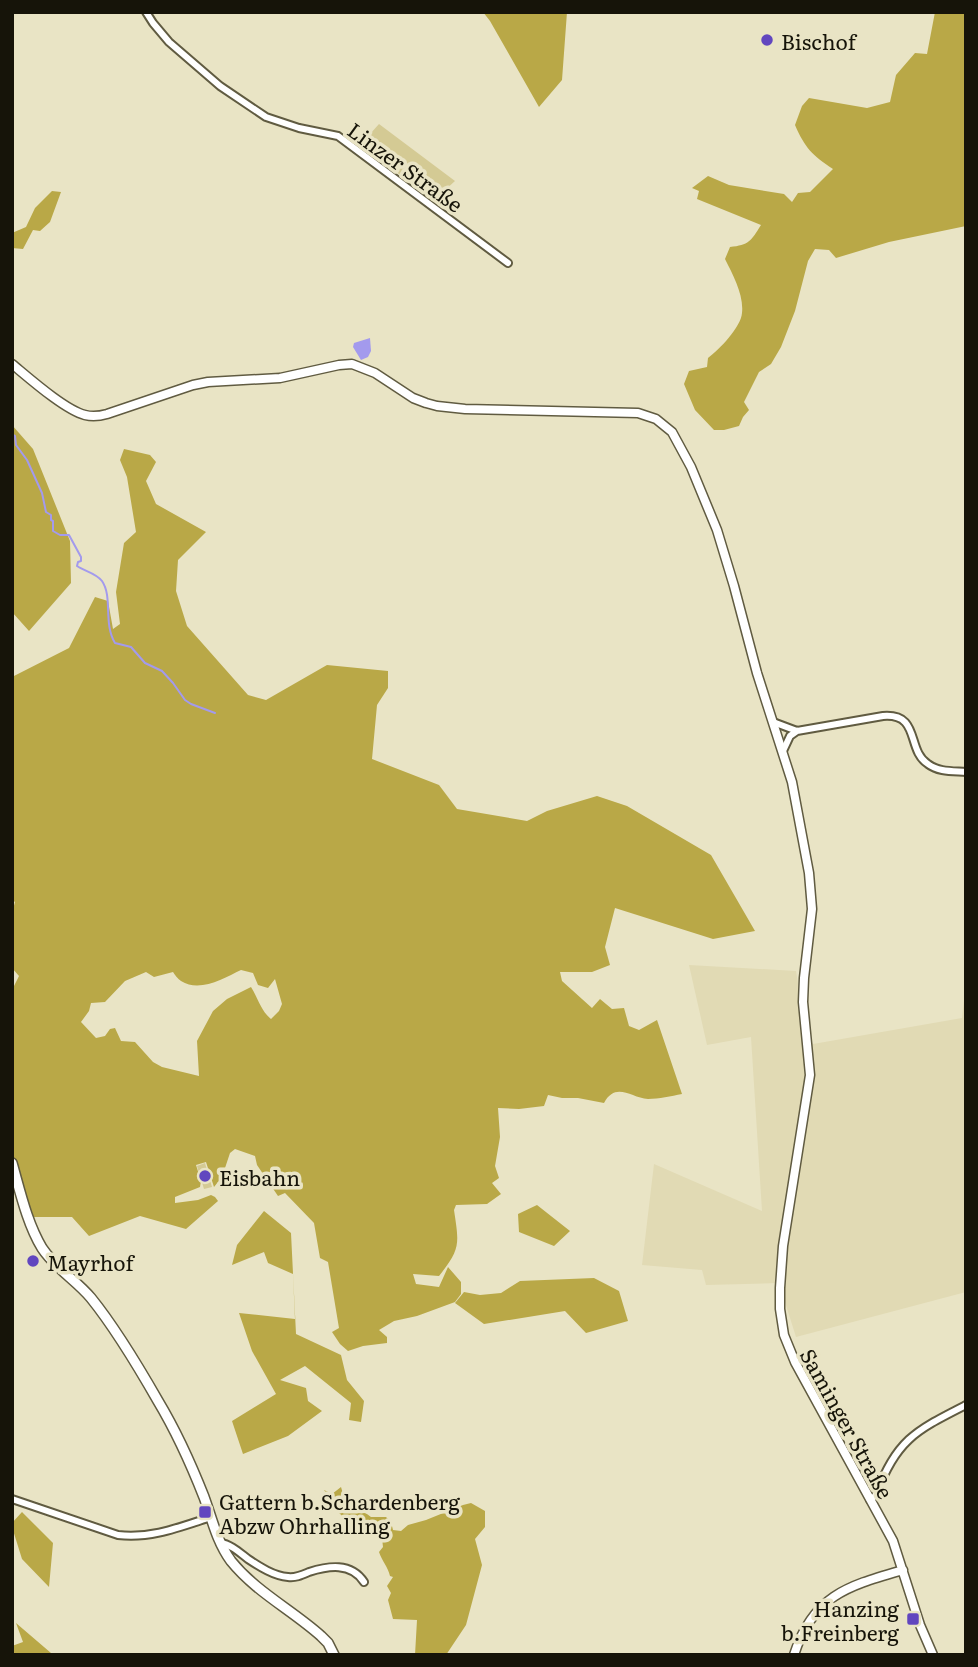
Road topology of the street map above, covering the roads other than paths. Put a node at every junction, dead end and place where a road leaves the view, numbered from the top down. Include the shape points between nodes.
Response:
1 (146, 12) edge
2 (508, 263) dead end
3 (12, 363) edge
4 (773, 722) junction
5 (797, 731) junction
6 (783, 751) junction
7 (966, 772) edge
8 (12, 1163) edge
9 (966, 1405) edge
10 (12, 1499) edge
11 (870, 1500) junction
12 (211, 1517) junction
13 (220, 1543) junction
14 (903, 1570) junction
15 (364, 1582) dead end
16 (334, 1655) edge
17 (794, 1655) edge
18 (933, 1655) edge

1 - 2 street, Linzer Straße via 169,42 220,86 266,117 338,136
3 - 4 street, Saminger Straße via 86,416 208,382 280,378 352,364 437,407 622,411 656,419 680,446 717,530
4 - 5 street
4 - 6 street, Saminger Straße
5 - 6 street
5 - 7 street via 895,716 908,725 923,761 934,768
6 - 11 street, Saminger Straße via 797,801 812,909 803,1002 810,1075 780,1269 780,1309 787,1347
8 - 12 main road via 42,1247 89,1296 138,1369 170,1423
9 - 11 street via 905,1441
10 - 12 street via 132,1537
11 - 14 street, Saminger Straße
12 - 13 main road
13 - 15 street via 285,1577 340,1567 354,1571
13 - 16 main road via 256,1587 313,1629
14 - 17 street via 847,1589 824,1604 811,1617
14 - 18 street, Saminger Straße

